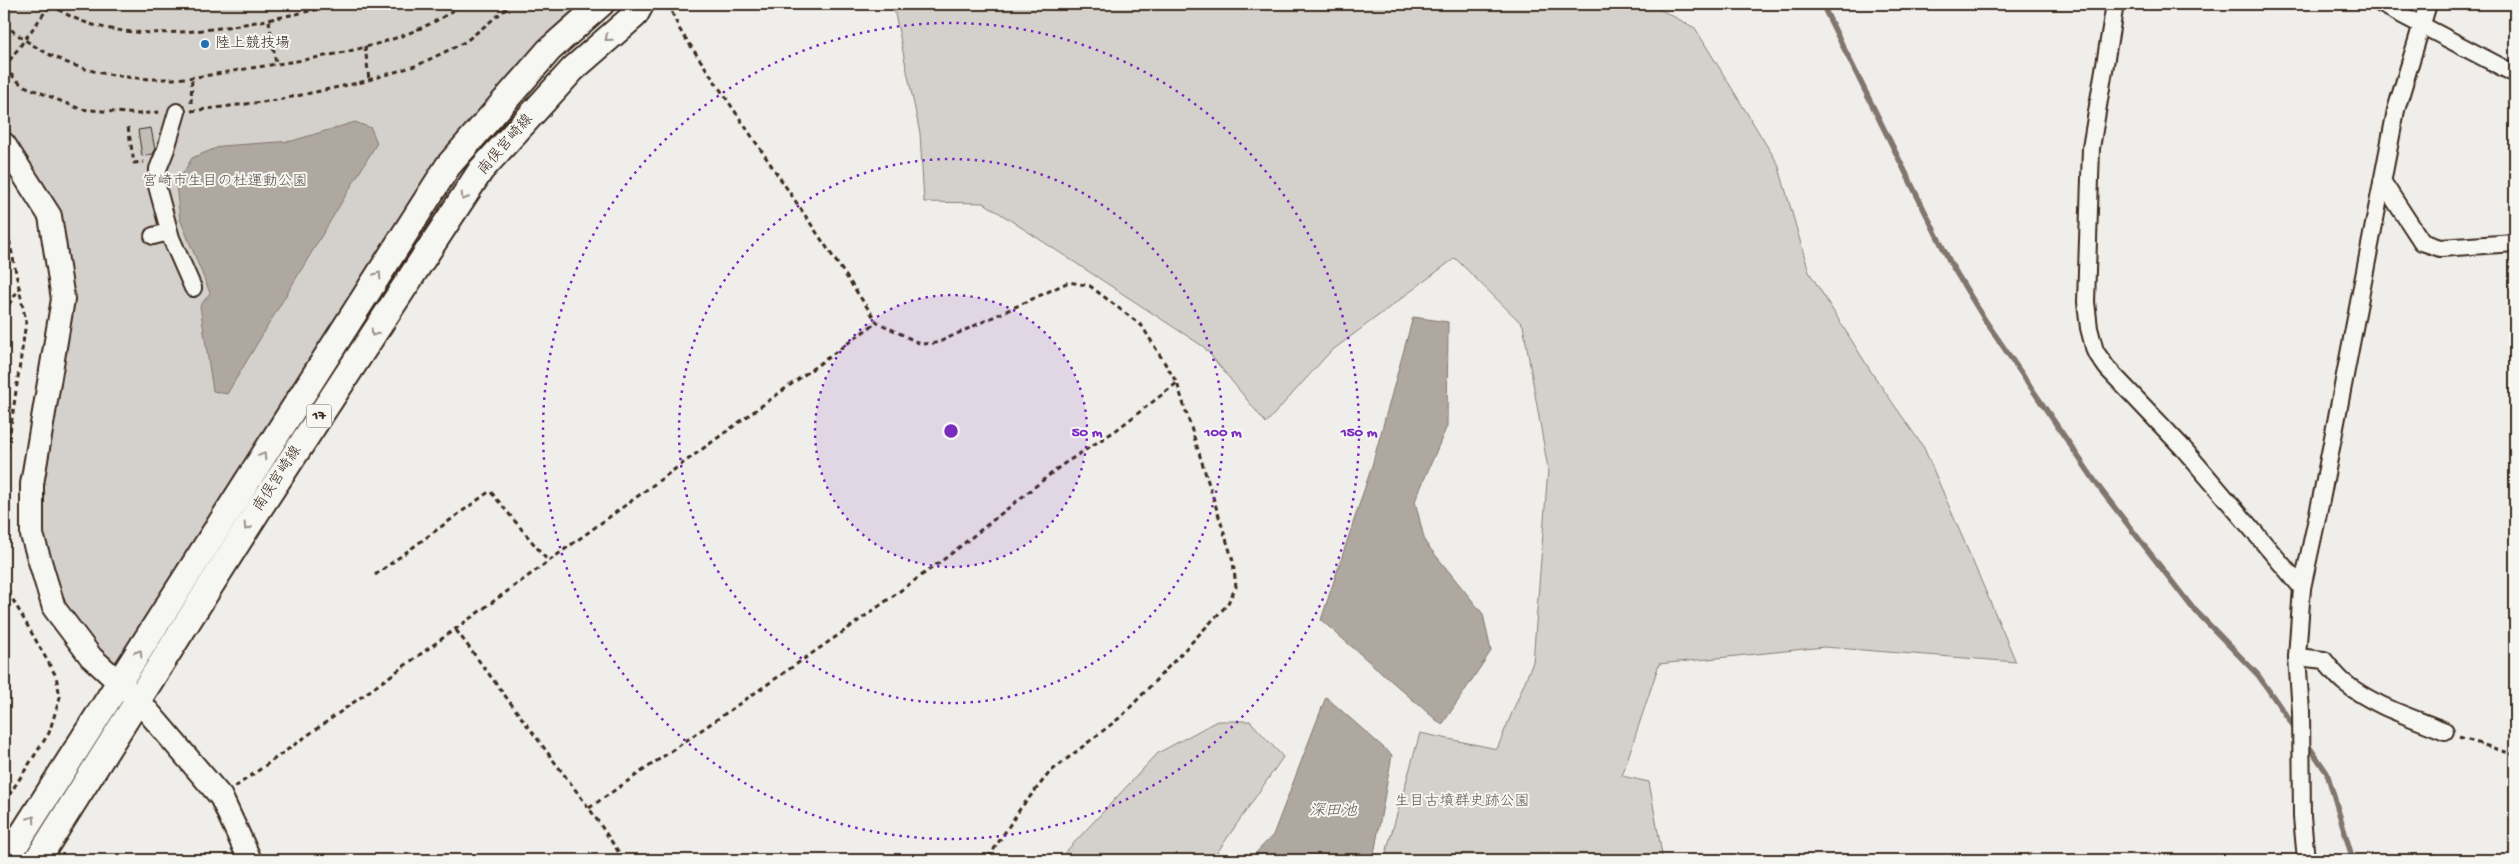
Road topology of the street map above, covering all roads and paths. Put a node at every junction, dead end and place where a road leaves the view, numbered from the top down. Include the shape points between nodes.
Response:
1 (51, 4) edge
2 (343, 4) edge
3 (463, 4) edge
4 (512, 4) edge
5 (601, 4) edge
6 (641, 4) edge
7 (668, 4) edge
8 (2115, 4) edge
9 (2382, 4) edge
10 (2428, 4) edge
11 (269, 20) junction
12 (4, 24) edge
13 (2421, 24) junction
14 (24, 41) junction
15 (365, 46) junction
16 (276, 64) junction
17 (4, 68) edge
18 (2515, 74) edge
19 (192, 76) junction
20 (369, 80) junction
21 (184, 111) junction
22 (128, 127) dead end
23 (4, 144) edge
24 (162, 159) junction
25 (2382, 180) junction
26 (4, 214) edge
27 (169, 232) junction
28 (153, 236) dead end
29 (2515, 243) edge
30 (20, 287) junction
31 (193, 288) dead end
32 (4, 312) edge
33 (877, 322) junction
34 (1177, 383) junction
35 (5, 462) edge
36 (4, 474) edge
37 (548, 561) junction
38 (375, 575) dead end
39 (4, 584) edge
40 (2302, 588) junction
41 (456, 630) junction
42 (2296, 657) junction
43 (128, 693) junction
44 (2445, 732) joint
45 (2515, 755) edge
46 (221, 797) junction
47 (4, 803) edge
48 (589, 808) junction
49 (6, 860) edge
50 (37, 860) edge
51 (250, 860) edge
52 (624, 860) edge
53 (987, 860) edge
54 (2306, 860) edge

1 - 11 path via 81,20 141,33 209,29
1 - 14 path
2 - 11 path
3 - 15 path via 419,30
4 - 20 path via 465,42 418,65
43 -> 5 main road, 南俣宮崎線 / 17 via 448,166 549,50
6 -> 43 main road, 南俣宮崎線 / 17 via 635,15 573,69 481,170 257,512
7 - 33 path via 680,30
8 - 40 street via 2091,148 2086,302 2095,351
9 - 13 street
10 - 13 street
11 - 16 path
12 - 14 path
13 - 18 street
13 - 25 street
14 - 17 path
14 - 19 path via 63,62 106,74 157,80
15 - 16 path
15 - 20 path
16 - 19 path
17 - 21 path via 22,85 80,109 138,114
19 - 21 path
20 - 21 path via 278,100
21 - 24 street
22 - 24 path via 134,163
23 - 43 street via 50,216 63,299 32,484 32,535 54,608 91,657
24 - 27 street via 157,186
25 - 29 street via 2422,242 2429,246
25 - 40 street
26 - 30 path
27 - 28 street
27 - 31 street
30 - 32 path
30 - 35 path via 26,322
33 - 34 path via 921,344 937,343 1069,282 1090,286 1142,326
33 - 37 path
34 - 48 path via 1115,431 1062,465 947,557
34 - 53 path via 1233,560 1236,587 1227,605 1122,716 1050,772 1020,809
35 - 36 path
37 - 38 path via 490,491
37 - 41 path
39 - 47 path via 56,676 60,696 49,733
40 - 42 street
41 - 46 path
41 - 48 path
42 - 44 street via 2324,660 2343,682 2379,704
42 - 54 street
43 - 46 street
49 -> 43 main road, 南俣宮崎線 / 17
43 - 50 main road, 南俣宮崎線 / 17
44 - 45 path
46 - 51 street
48 - 52 path

